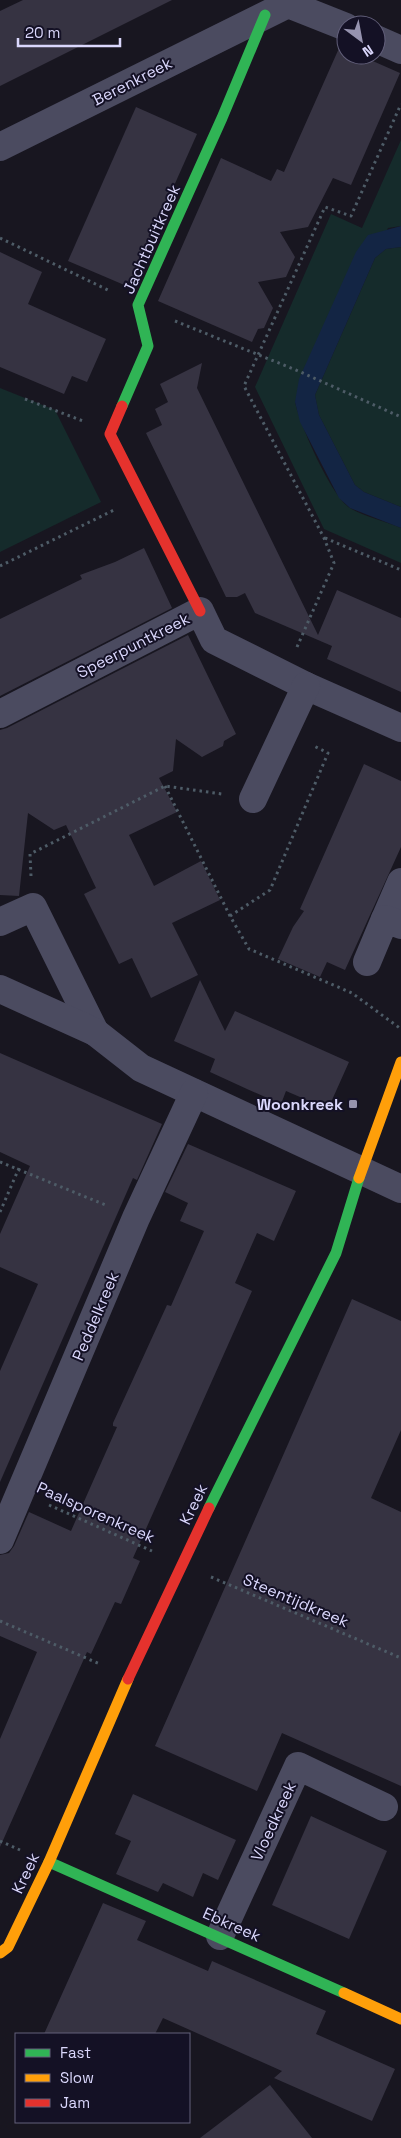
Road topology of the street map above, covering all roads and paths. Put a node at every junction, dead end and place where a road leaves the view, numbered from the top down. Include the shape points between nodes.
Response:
1 (265, 15) junction
2 (336, 23) edge
3 (386, 44) edge
4 (401, 50) edge
5 (401, 104) edge
6 (0, 147) edge
7 (296, 370) dead end
8 (25, 399) dead end
9 (401, 417) edge
10 (110, 434) junction
11 (143, 496) junction
12 (324, 538) junction
13 (0, 566) edge
14 (401, 570) edge
15 (200, 611) junction
16 (295, 681) junction
17 (0, 714) edge
18 (401, 728) edge
19 (283, 732) junction
20 (165, 786) junction
21 (253, 798) joint
22 (401, 882) edge
23 (33, 907) junction
24 (230, 916) junction
25 (0, 922) edge
26 (393, 922) edge
27 (367, 962) dead end
28 (0, 988) edge
29 (401, 1029) edge
30 (95, 1032) junction
31 (401, 1062) edge
32 (194, 1093) junction
33 (0, 1162) edge
34 (19, 1168) junction
35 (361, 1171) junction
36 (401, 1189) edge
37 (0, 1212) edge
38 (136, 1218) junction
39 (21, 1492) junction
40 (0, 1540) edge
41 (181, 1564) junction
42 (0, 1621) edge
43 (401, 1658) edge
44 (129, 1676) junction
45 (384, 1807) dead end
46 (49, 1862) junction
47 (220, 1936) junction
48 (0, 1953) edge
49 (401, 2019) edge

1 - 2 street, Berenkreek via 288,4
1 - 6 street, Berenkreek
1 - 10 street, Jachtbuitkreek via 138,305 148,346
3 - 4 street
5 - 12 path via 351,216 325,208 244,386
7 - 9 path
8 - 10 path
10 - 11 street
11 - 13 path
11 - 15 street
12 - 14 path
12 - 16 path via 334,563
15 - 16 street, Speerpuntkreek via 214,640
15 - 17 street, Speerpuntkreek
16 - 18 street, Speerpuntkreek
16 - 19 street
19 - 21 street
19 - 24 path via 328,753 270,890
20 - 21 path
20 - 23 path via 30,854
20 - 24 path
22 - 26 street
23 - 25 street
23 - 30 street
24 - 29 path via 249,949 352,993
26 - 27 street
28 - 30 street
30 - 32 street via 141,1068
31 - 35 street, Kreek
32 - 35 street
32 - 38 street, Peddelkreek
33 - 34 path
34 - 37 path
34 - 38 path
35 - 36 street
35 - 41 street, Kreek via 336,1253
38 - 39 street, Peddelkreek
39 - 40 street, Peddelkreek
39 - 41 path, Paalsporenkreek
41 - 43 path, Steentijdkreek
41 - 44 street, Kreek
42 - 44 path
44 - 46 street, Kreek
45 - 47 street, Vloedkreek via 298,1766
46 - 47 street, Ebkreek
46 - 48 street, Kreek via 8,1947
47 - 49 street, Ebkreek

